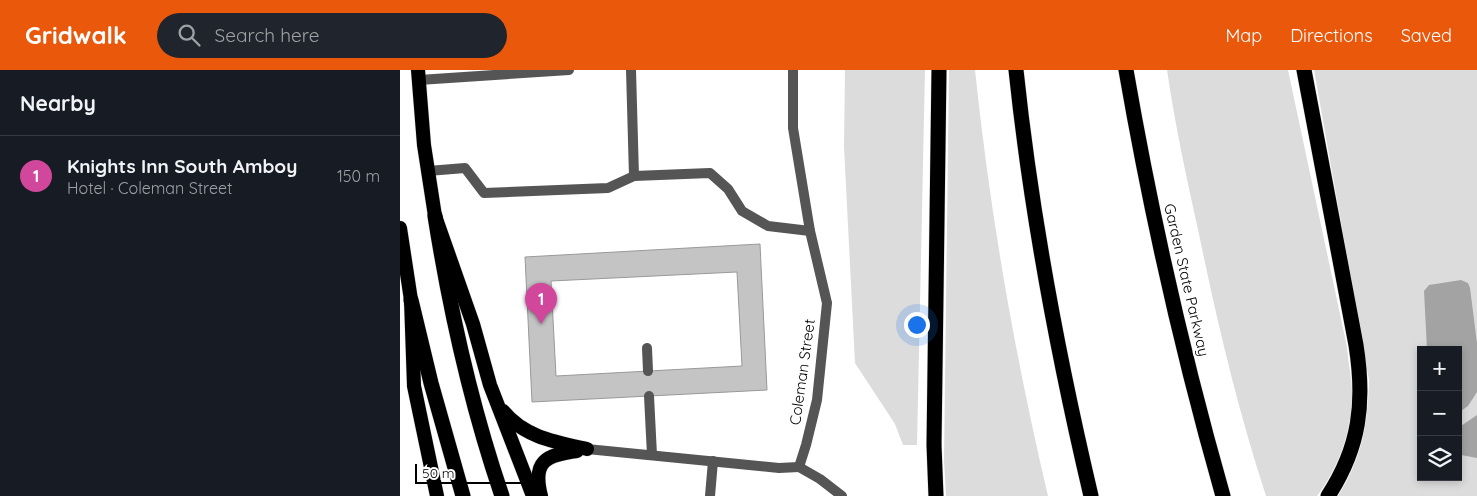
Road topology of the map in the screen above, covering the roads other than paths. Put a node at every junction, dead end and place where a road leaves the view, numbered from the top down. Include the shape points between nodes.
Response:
1 (569, 70) edge
2 (631, 70) edge
3 (793, 70) edge
4 (939, 70) edge
5 (1016, 70) edge
6 (1126, 70) edge
7 (1304, 70) edge
8 (418, 75) edge
9 (428, 170) junction
10 (634, 176) junction
11 (434, 216) junction
12 (400, 228) edge
13 (810, 231) junction
14 (407, 296) edge
15 (647, 348) dead end
16 (648, 371) dead end
17 (649, 396) dead end
18 (496, 402) junction
19 (587, 449) junction
20 (652, 455) junction
21 (713, 461) junction
22 (799, 467) junction
23 (437, 496) edge
24 (464, 496) edge
25 (502, 496) edge
26 (533, 496) edge
27 (541, 496) edge
28 (710, 496) edge
29 (842, 496) edge
30 (936, 496) edge
31 (1091, 496) edge
32 (1223, 496) edge
33 (1328, 496) edge

1 - 8 street
2 - 10 street
3 - 13 street, Coleman Street via 793,128
4 - 30 highway
5 - 31 highway via 1045,273
6 - 32 highway, Garden State Parkway via 1168,281
7 - 33 highway via 1360,378 1354,441 1343,471
8 - 9 highway
9 - 10 street via 465,168 484,193 608,188
9 - 11 highway
10 - 13 street via 710,173 728,189 742,211 768,226
11 - 18 highway via 473,324
11 - 25 highway via 461,357
12 - 14 highway
13 - 22 street, Coleman Street via 827,303 816,400
14 - 23 highway via 414,386
14 - 24 highway
15 - 16 street
17 - 20 street
18 - 19 highway via 512,422 528,432 557,443
18 - 26 highway
19 - 20 street
19 - 27 highway via 557,454 545,460 538,481
20 - 21 street
21 - 22 street
21 - 28 street
22 - 29 street

